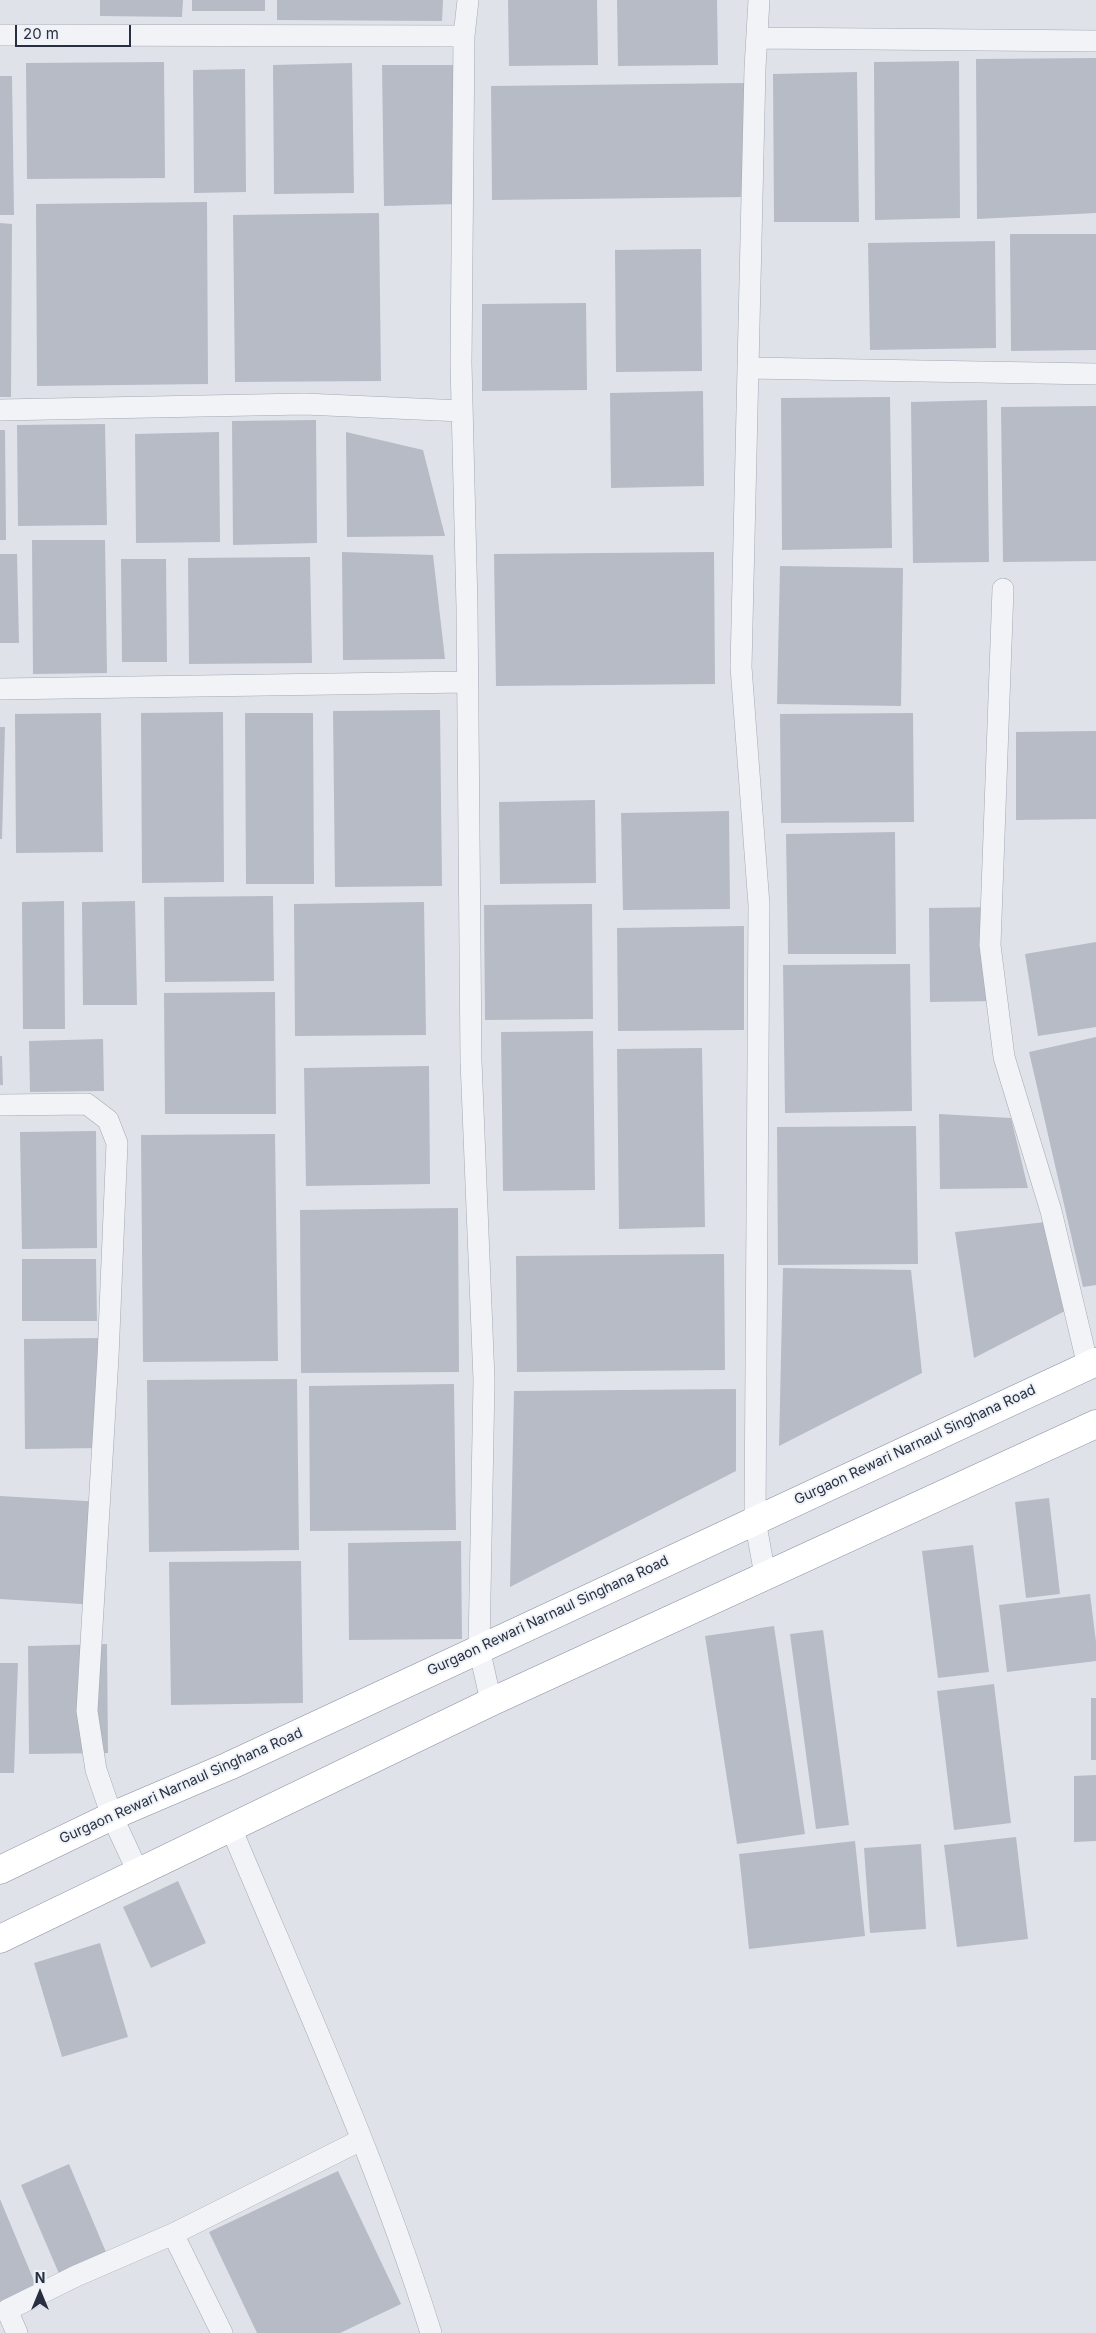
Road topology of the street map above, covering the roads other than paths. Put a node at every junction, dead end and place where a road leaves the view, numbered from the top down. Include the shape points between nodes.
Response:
1 (468, 0) edge
2 (759, 0) edge
3 (0, 35) edge
4 (464, 36) junction
5 (757, 38) junction
6 (1096, 41) edge
7 (748, 368) junction
8 (1096, 374) edge
9 (0, 410) edge
10 (462, 411) junction
11 (1003, 589) dead end
12 (467, 682) junction
13 (0, 689) edge
14 (0, 1105) edge
15 (1092, 1364) edge
16 (1096, 1424) edge
17 (755, 1520) junction
18 (765, 1575) junction
19 (479, 1648) junction
20 (491, 1702) junction
21 (112, 1816) junction
22 (231, 1828) junction
23 (0, 1870) edge
24 (138, 1872) junction
25 (0, 1939) edge
26 (361, 2140) junction
27 (173, 2234) junction
28 (3, 2312) edge
29 (17, 2333) edge
30 (222, 2333) edge
31 (431, 2333) edge

1 - 4 lane
2 - 5 lane
3 - 4 lane
4 - 10 lane
5 - 6 lane
5 - 7 lane
7 - 8 lane
7 - 17 lane via 741,667 758,906
9 - 10 lane via 304,404
10 - 12 lane
11 - 15 lane via 990,945 1004,1057 1051,1211
12 - 13 lane
12 - 19 lane via 471,1061 484,1380
14 - 21 lane via 87,1104 108,1120 117,1143 87,1710 96,1770
15 - 17 highway, Gurgaon Rewari Narnaul Singhana Road
16 - 18 highway
17 - 18 lane
17 - 19 highway, Gurgaon Rewari Narnaul Singhana Road
18 - 20 highway
19 - 20 lane
19 - 21 highway, Gurgaon Rewari Narnaul Singhana Road via 229,1766
20 - 22 highway
21 - 23 highway, Gurgaon Rewari Narnaul Singhana Road
21 - 24 lane
22 - 24 highway
22 - 26 lane
24 - 25 highway
26 - 27 lane
26 - 31 lane via 406,2252
27 - 28 lane
27 - 30 lane
28 - 29 lane

